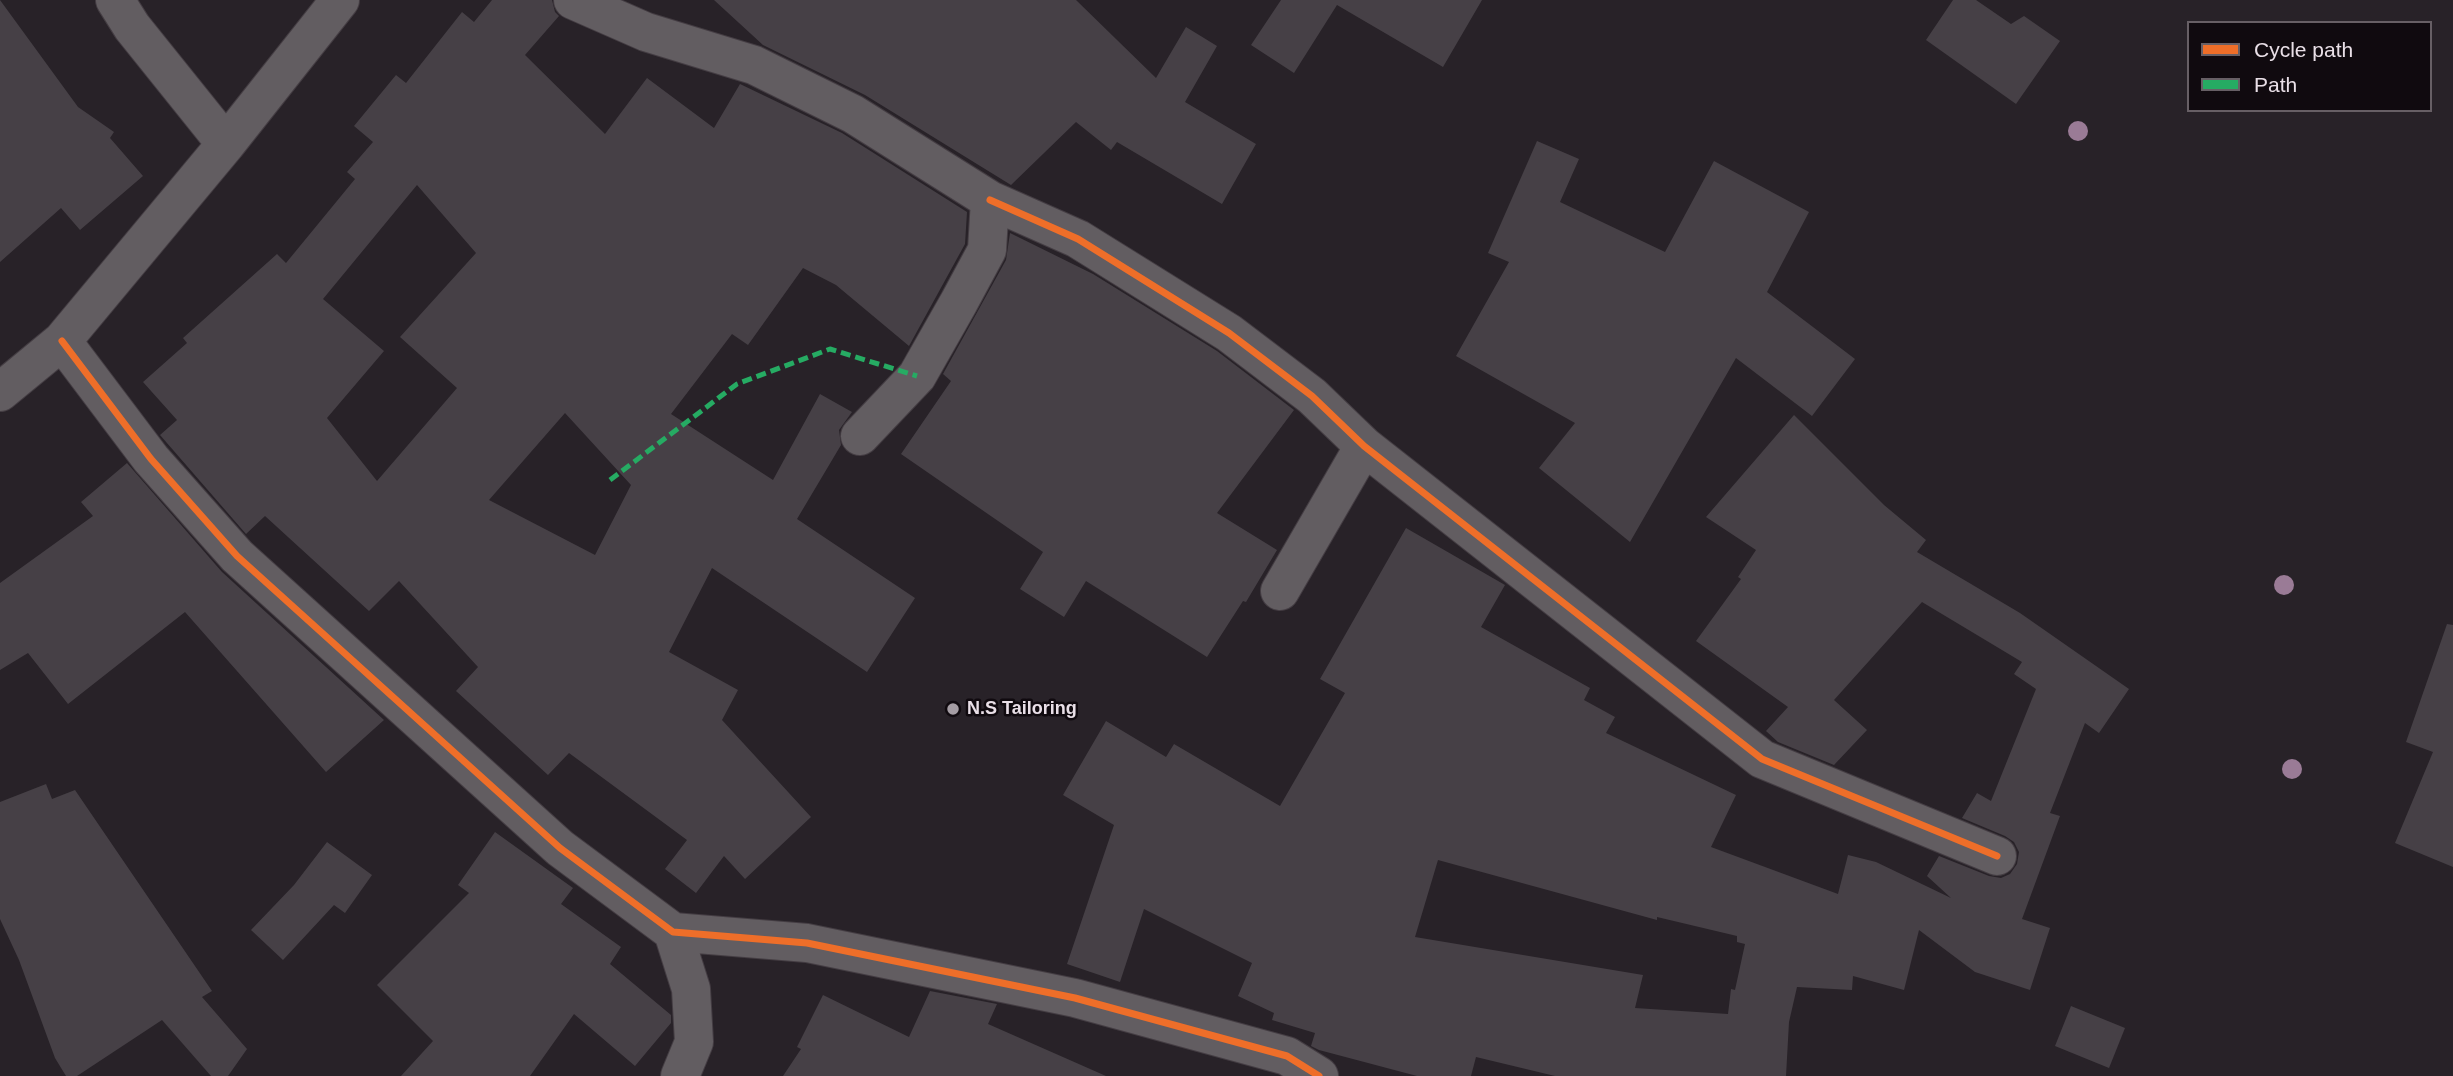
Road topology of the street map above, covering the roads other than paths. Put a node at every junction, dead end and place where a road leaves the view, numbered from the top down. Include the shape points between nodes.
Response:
1 (115, 0) edge
2 (340, 0) edge
3 (573, 0) edge
4 (226, 144) junction
5 (990, 200) junction
6 (62, 341) junction
7 (0, 392) edge
8 (860, 436) dead end
9 (1364, 446) junction
10 (1280, 591) dead end
11 (1997, 856) dead end
12 (673, 932) junction
13 (680, 1076) edge
14 (1319, 1076) edge

1 - 4 street
2 - 4 street
3 - 5 street via 646,32 754,65 853,114
4 - 6 street
5 - 8 street via 987,250 959,302 917,376
5 - 9 street via 1078,239 1229,332 1311,396
6 - 7 street
6 - 12 street via 151,459 237,556 560,848
9 - 10 street
9 - 11 street via 1762,759
12 - 13 street via 691,989 694,1042
12 - 14 street via 807,943 1074,998 1287,1056

